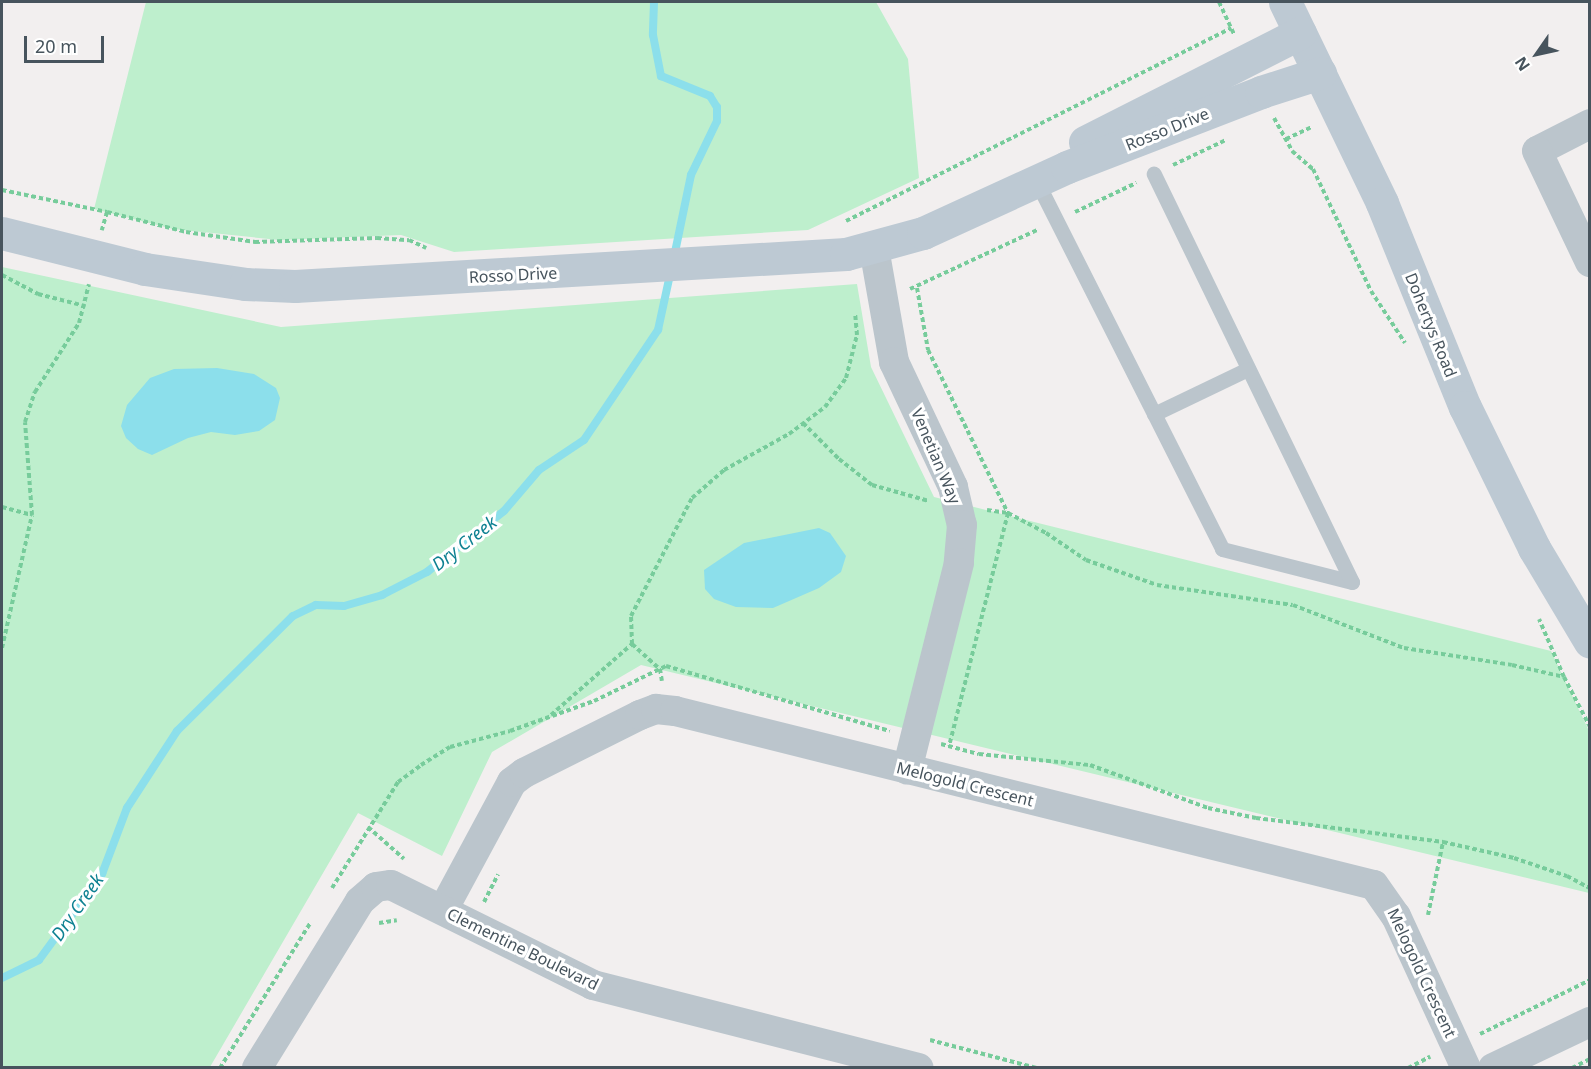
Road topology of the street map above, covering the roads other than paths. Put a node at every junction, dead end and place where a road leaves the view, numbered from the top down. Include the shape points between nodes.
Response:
1 (1286, 2) edge
2 (1300, 33) junction
3 (1320, 73) junction
4 (1590, 124) edge
5 (1154, 174) dead end
6 (1027, 185) junction
7 (2, 233) edge
8 (860, 251) junction
9 (1590, 262) edge
10 (1248, 369) junction
11 (1154, 414) junction
12 (1590, 642) edge
13 (907, 770) junction
14 (443, 910) junction
15 (1590, 1022) edge
16 (1461, 1045) edge
17 (257, 1068) edge
18 (918, 1068) edge
19 (1493, 1068) edge

1 - 2 street, Dohertys Road
2 - 3 street, Dohertys Road
2 - 6 street, Rosso Drive via 1107,130 1054,161
3 - 6 street, Rosso Drive
3 - 12 street, Dohertys Road via 1382,202 1465,407 1534,548
4 - 9 street via 1537,151
5 - 10 lane
6 - 8 street, Rosso Drive via 923,233
6 - 11 lane
7 - 8 street, Rosso Drive via 145,269 245,284 295,286 787,259
8 - 13 street, Venetian Way via 894,362 953,487 962,525 959,563
10 - 11 lane
10 - 11 lane via 1352,582 1222,549
13 - 14 street, Melogold Crescent via 656,709 524,773 501,797
13 - 16 street, Melogold Crescent via 1374,885 1396,916
14 - 17 street, Clementine Boulevard via 391,885 370,891
14 - 18 street, Clementine Boulevard via 593,985
15 - 19 street

